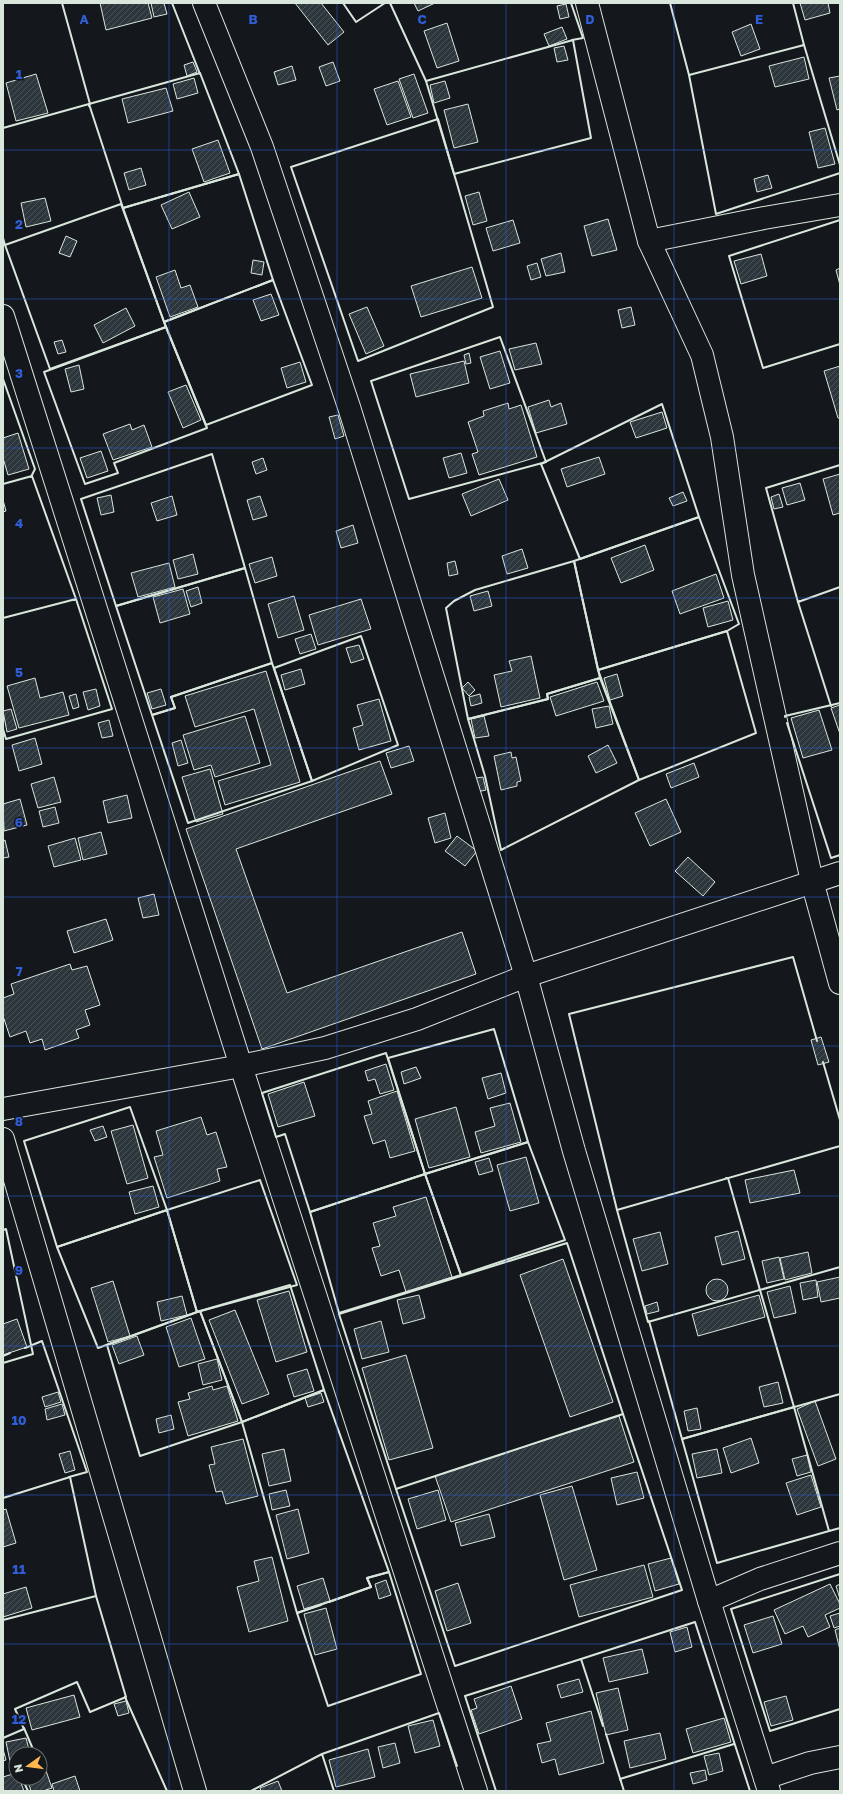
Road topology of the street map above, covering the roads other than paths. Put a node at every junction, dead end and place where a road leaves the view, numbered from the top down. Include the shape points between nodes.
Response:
1 (204, 3) edge
2 (587, 3) edge
3 (840, 205) edge
4 (649, 241) junction
5 (3, 316) edge
6 (840, 873) edge
7 (812, 881) junction
8 (526, 976) junction
9 (840, 983) edge
10 (241, 1066) junction
11 (3, 1109) edge
12 (3, 1139) edge
13 (12, 1199) edge
14 (840, 1553) edge
15 (709, 1600) junction
16 (840, 1757) edge
17 (767, 1784) edge
18 (195, 1791) edge
19 (476, 1791) edge

1 - 8 street via 262,147 346,399
2 - 4 street
3 - 4 street
4 - 7 street via 702,355 722,437 743,575
5 - 10 street
6 - 7 street
7 - 8 street
7 - 9 street
8 - 10 street via 417,1019 325,1048
8 - 15 street via 574,1151
10 - 11 street
10 - 19 street
12 - 13 street
13 - 18 street
14 - 15 street
15 - 17 street
16 - 17 street via 810,1763

